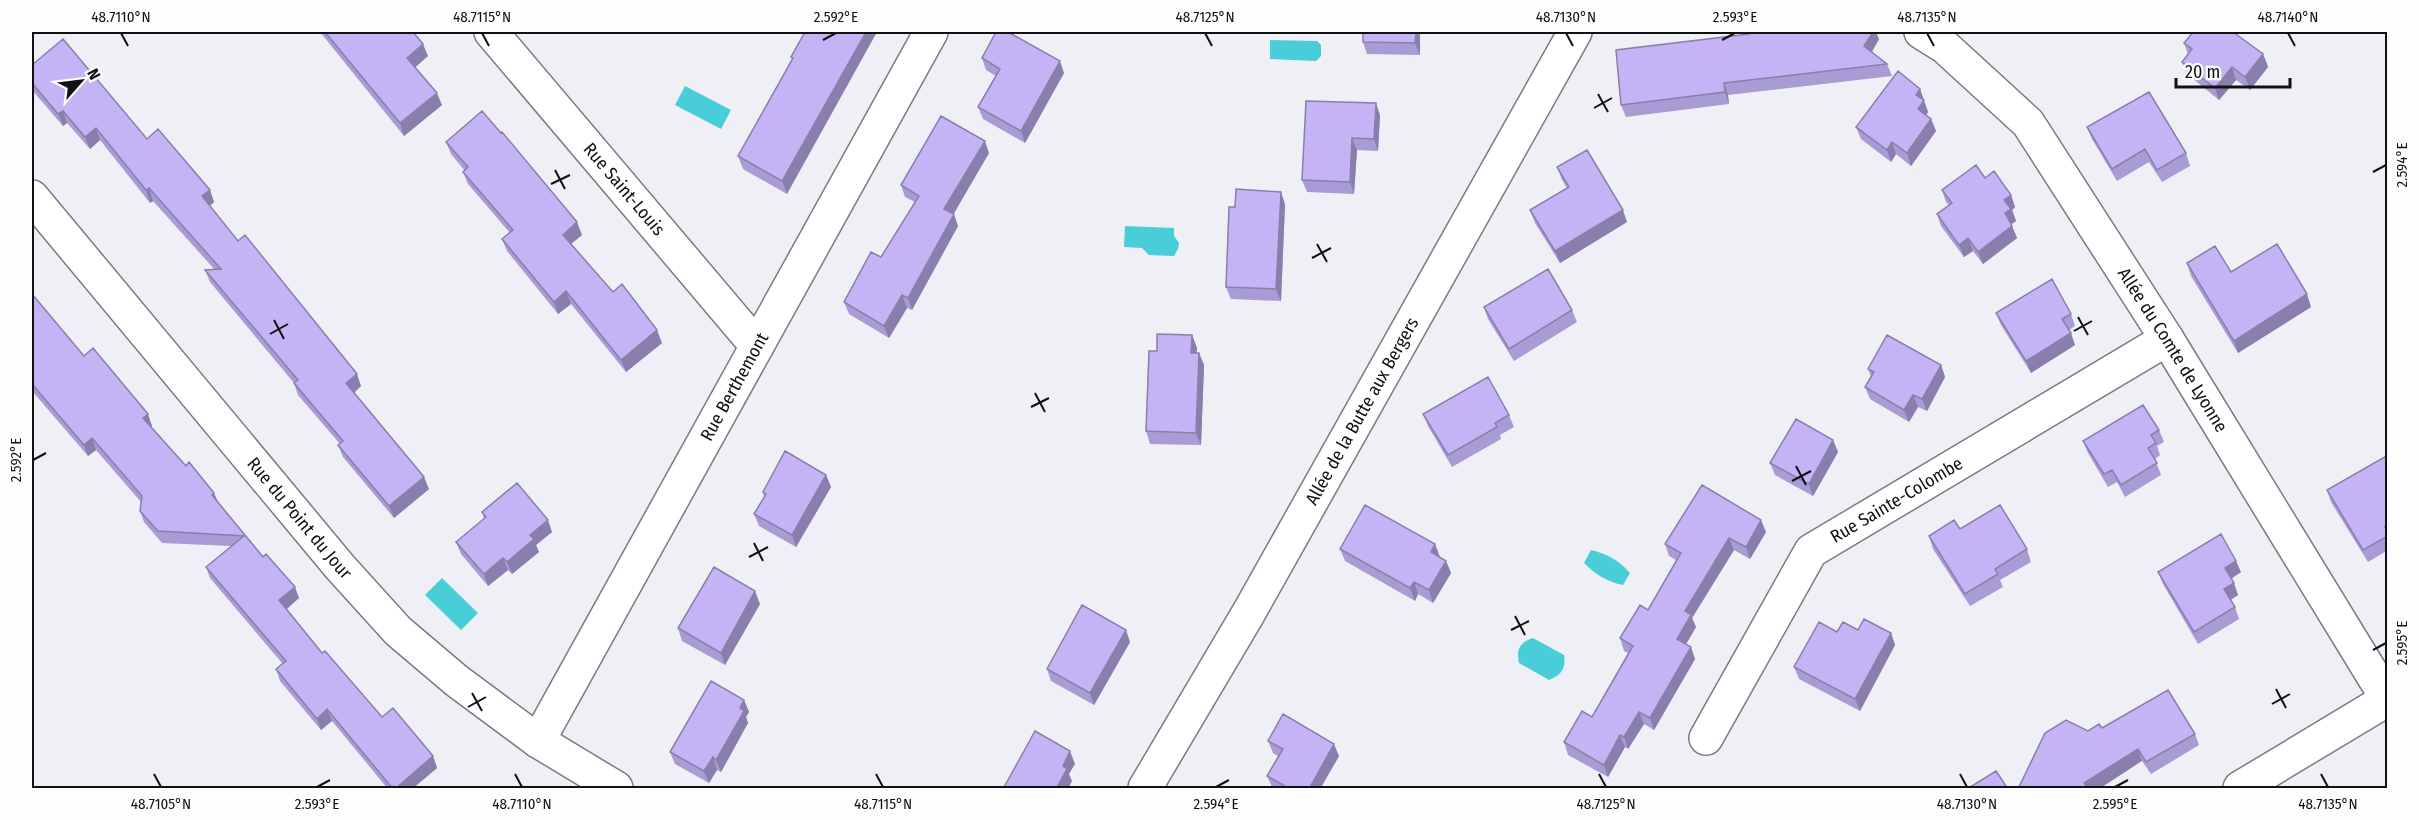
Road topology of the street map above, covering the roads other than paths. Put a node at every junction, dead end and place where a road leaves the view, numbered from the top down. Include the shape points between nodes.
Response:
1 (491, 32) edge
2 (932, 32) edge
3 (1575, 32) edge
4 (1921, 32) edge
5 (32, 197) edge
6 (2167, 339) junction
7 (757, 346) junction
8 (2387, 700) edge
9 (1706, 738) dead end
10 (538, 741) junction
11 (616, 789) edge
12 (1145, 789) edge
13 (2240, 789) edge

1 - 7 street, Rue Saint-Louis
2 - 7 street, Rue Berthemont
3 - 12 street, Allée de la Butte aux Bergers via 1248,614
4 - 6 street, Allée du Comte de Lyonne via 1945,47 2028,123
5 - 10 street, Rue du Point du Jour via 340,567 398,631
6 - 8 street, Allée du Comte de Lyonne
6 - 9 street, Rue Sainte-Colombe via 1811,550
7 - 10 street, Rue Berthemont
8 - 13 street
10 - 11 street, Rue du Point du Jour

